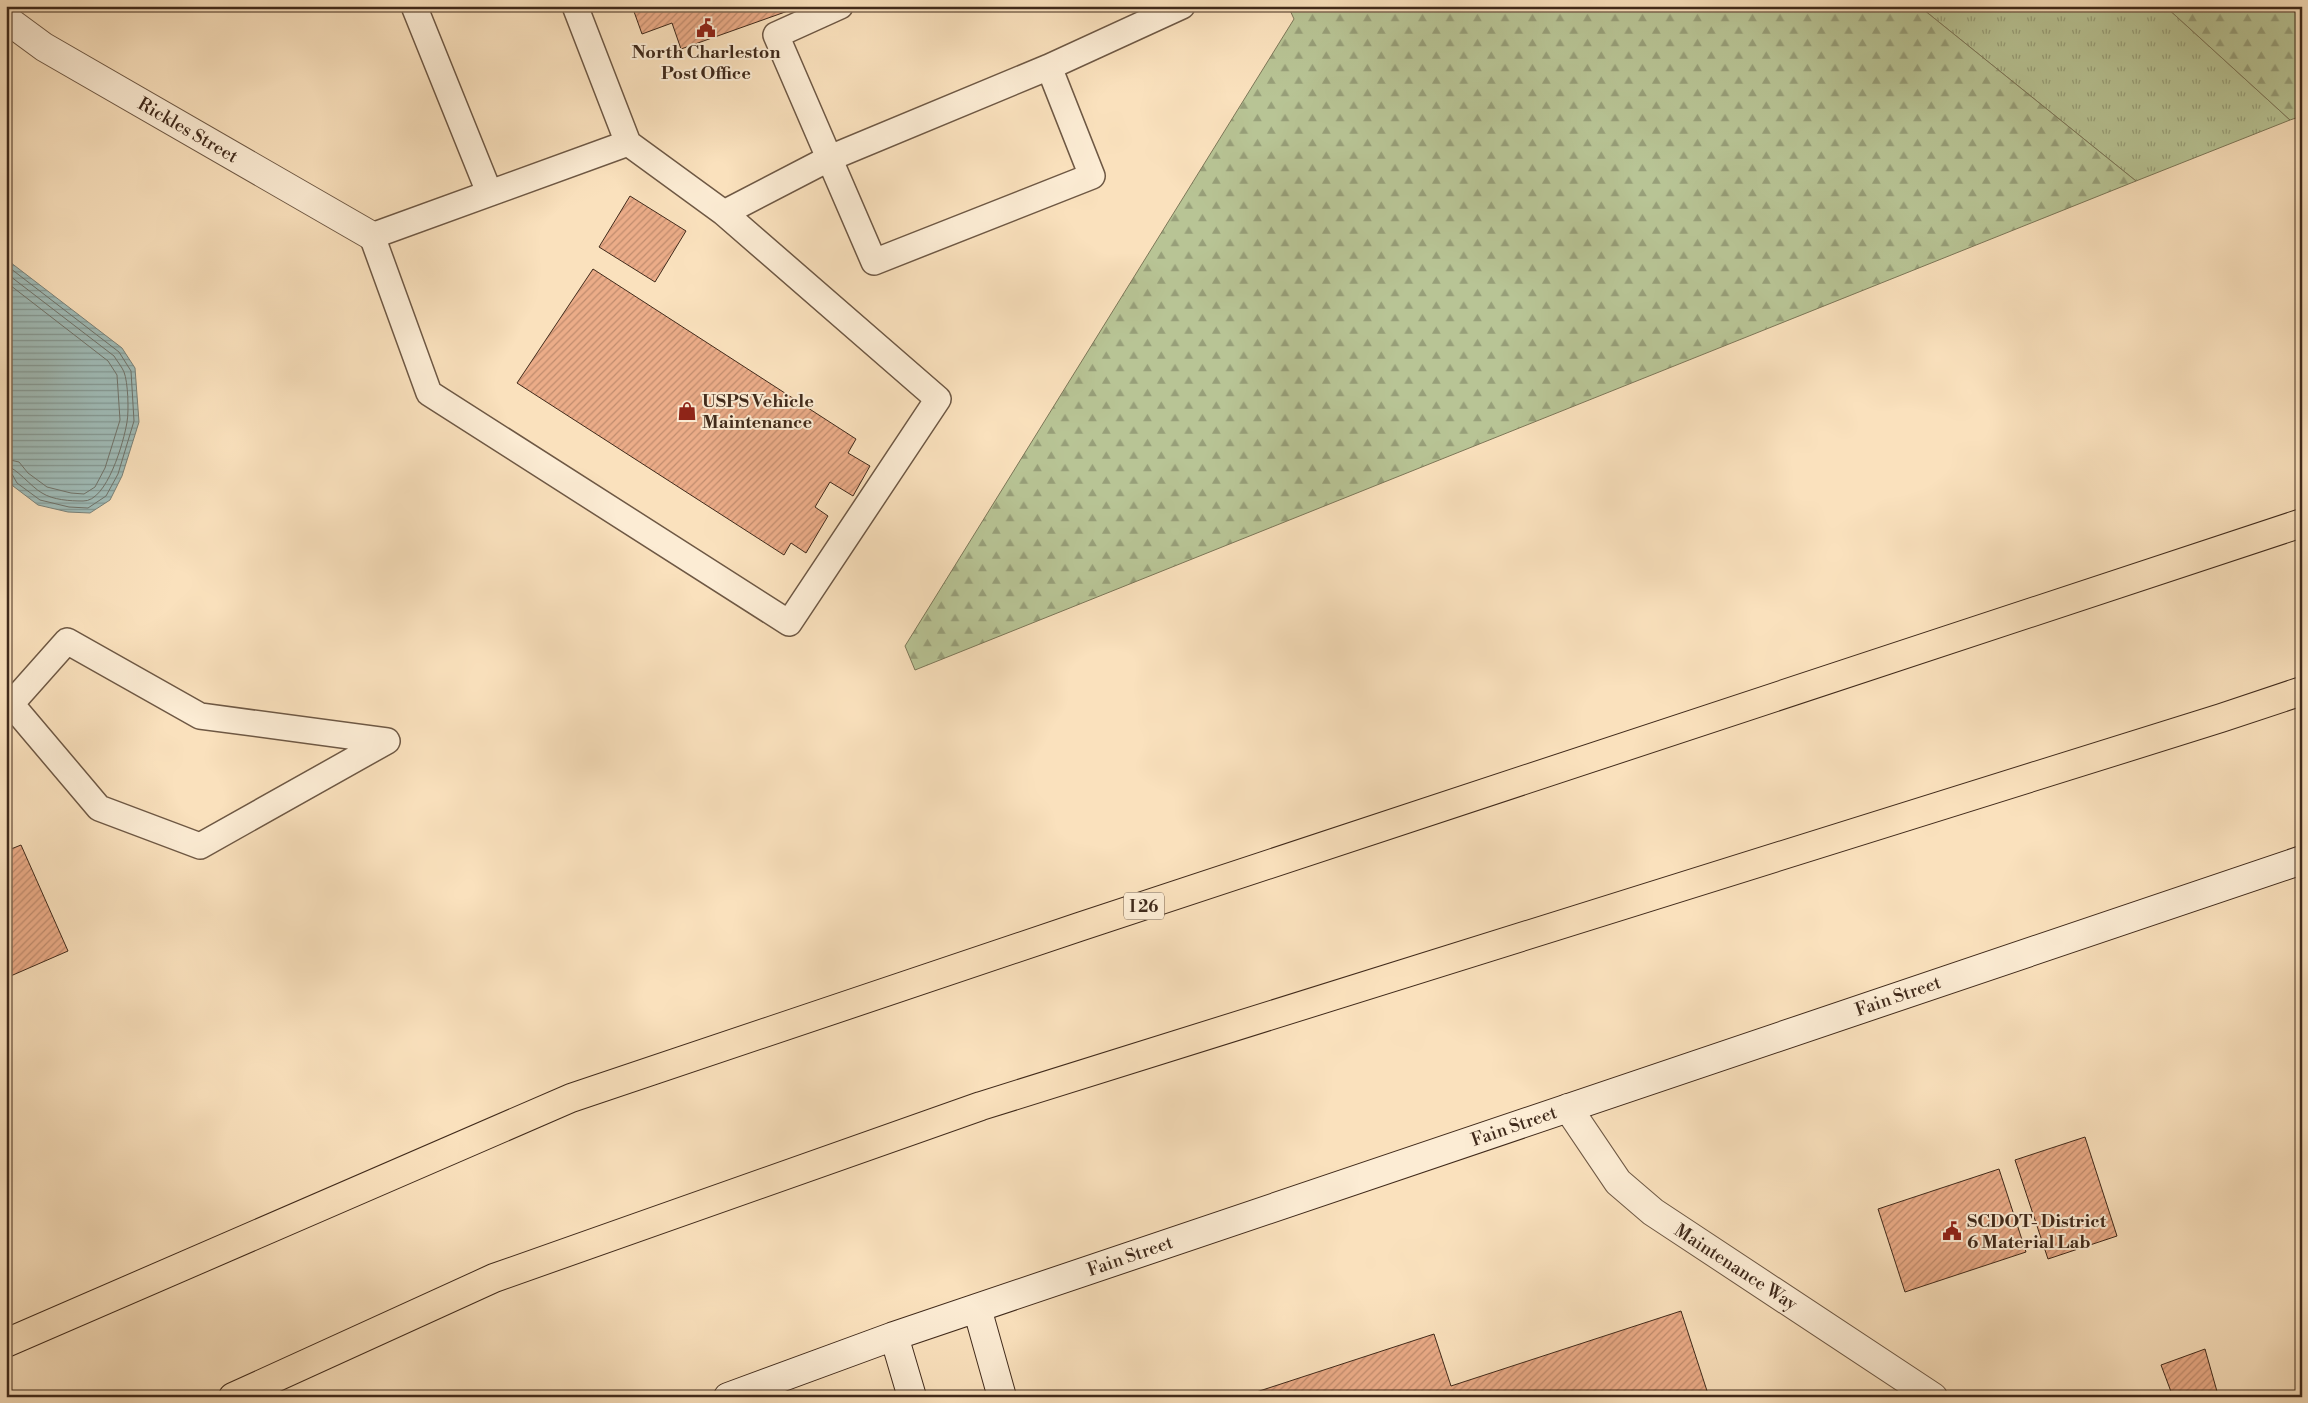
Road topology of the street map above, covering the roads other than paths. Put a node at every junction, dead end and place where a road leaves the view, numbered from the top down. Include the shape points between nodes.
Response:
1 (414, 6) edge
2 (575, 6) edge
3 (840, 6) edge
4 (1182, 6) edge
5 (6, 19) edge
6 (1049, 67) junction
7 (628, 143) junction
8 (830, 158) junction
9 (489, 192) junction
10 (724, 213) junction
11 (372, 236) junction
12 (2302, 523) edge
13 (2302, 691) edge
14 (9, 701) edge
15 (2302, 860) edge
16 (1568, 1108) junction
17 (977, 1308) junction
18 (894, 1336) junction
19 (6, 1343) edge
20 (233, 1397) edge
21 (728, 1397) edge
22 (912, 1397) edge
23 (1002, 1397) edge
24 (1933, 1397) edge

1 - 9 lane
2 - 7 lane
3 - 8 lane via 776,35
4 - 6 lane
5 - 11 street, Rickles Street via 44,47
6 - 8 lane
6 - 8 lane via 1092,176 874,262
7 - 9 lane
7 - 10 lane
8 - 10 lane
9 - 11 lane
10 - 11 lane via 938,399 789,623 429,392
12 - 19 highway, I 26 via 572,1098
13 - 20 highway via 981,1106 494,1278
14 - 14 lane via 99,808 200,846 387,741 200,716 67,641
15 - 16 street, Fain Street
16 - 17 street, Fain Street
16 - 24 street, Maintenance Way via 1618,1182 1654,1212
17 - 18 street, Fain Street
17 - 23 street
18 - 21 street, Fain Street
18 - 22 street

